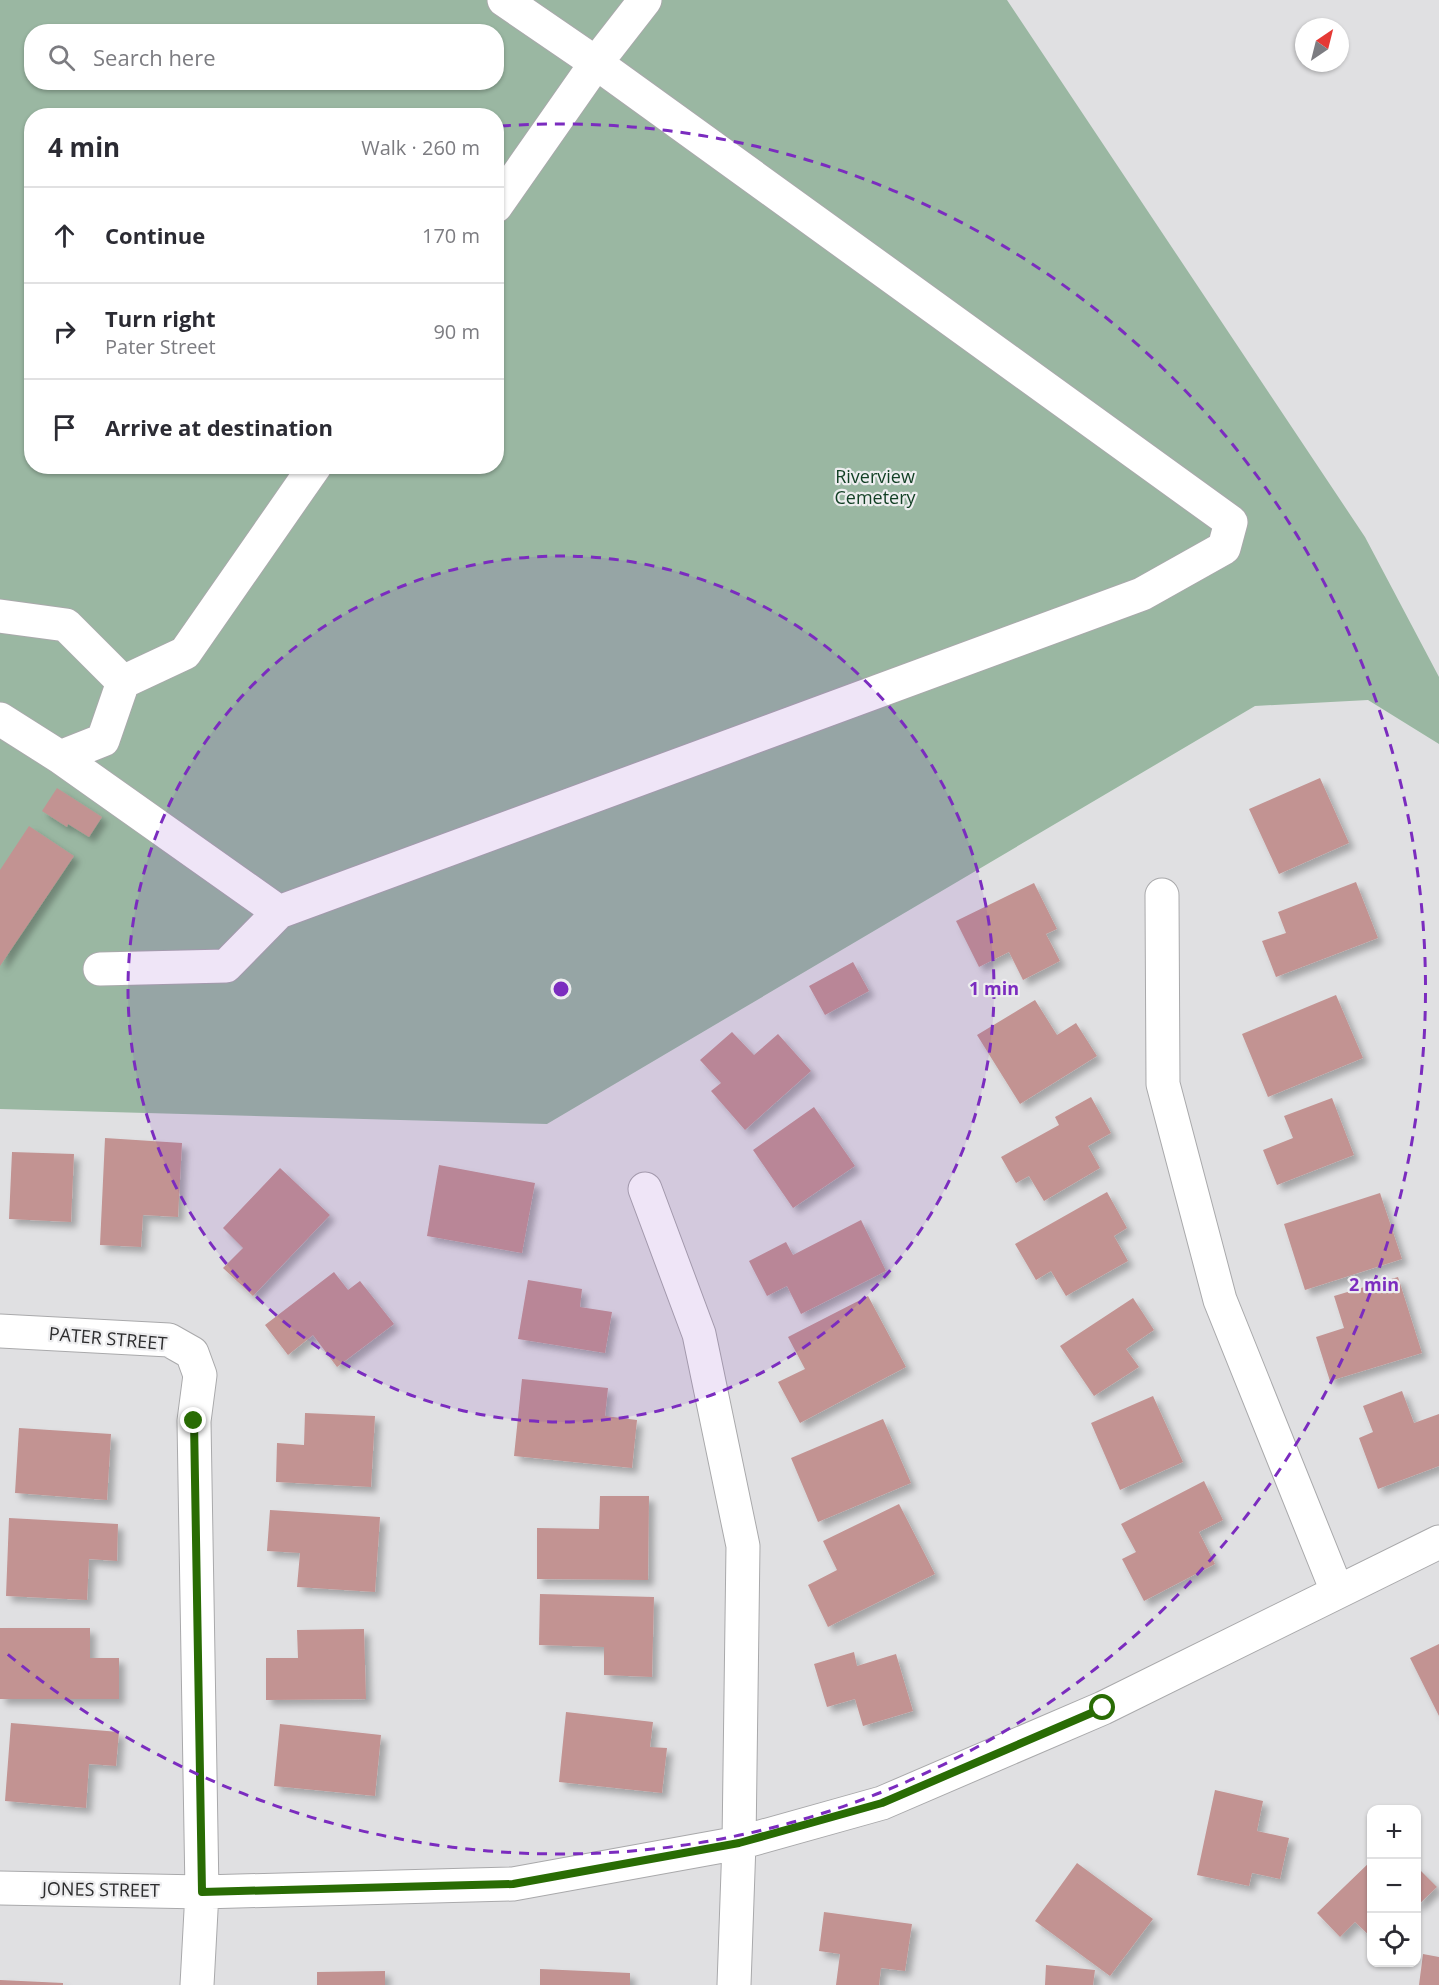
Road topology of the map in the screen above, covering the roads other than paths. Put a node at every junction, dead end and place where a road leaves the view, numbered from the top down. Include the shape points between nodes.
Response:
1 (504, 0) edge
2 (645, 0) edge
3 (596, 63) junction
4 (504, 195) edge
5 (309, 474) edge
6 (0, 616) edge
7 (123, 682) junction
8 (0, 719) edge
9 (60, 757) junction
10 (1162, 895) dead end
11 (279, 912) junction
12 (100, 969) dead end
13 (645, 1190) dead end
14 (0, 1331) edge
15 (1439, 1542) edge
16 (1337, 1591) junction
17 (739, 1843) junction
18 (0, 1888) edge
19 (202, 1892) junction
20 (197, 1985) edge
21 (734, 1985) edge

1 - 3 street
2 - 3 street
3 - 4 street
3 - 11 street via 1231,522 1224,548 1142,594
5 - 7 street via 185,653
6 - 7 street via 66,625
7 - 9 street via 103,740
8 - 9 street
9 - 11 street
10 - 16 street via 1163,1084 1220,1300
11 - 12 street via 226,966
13 - 17 street via 699,1334 743,1546
14 - 19 street, PATER STREET via 169,1341 192,1353 200,1375 194,1421
15 - 16 street, JONES STREET
16 - 17 street, JONES STREET via 1103,1708 882,1803
17 - 19 street, JONES STREET via 513,1884
17 - 21 street
18 - 19 street, JONES STREET
19 - 20 street, PATER STREET

